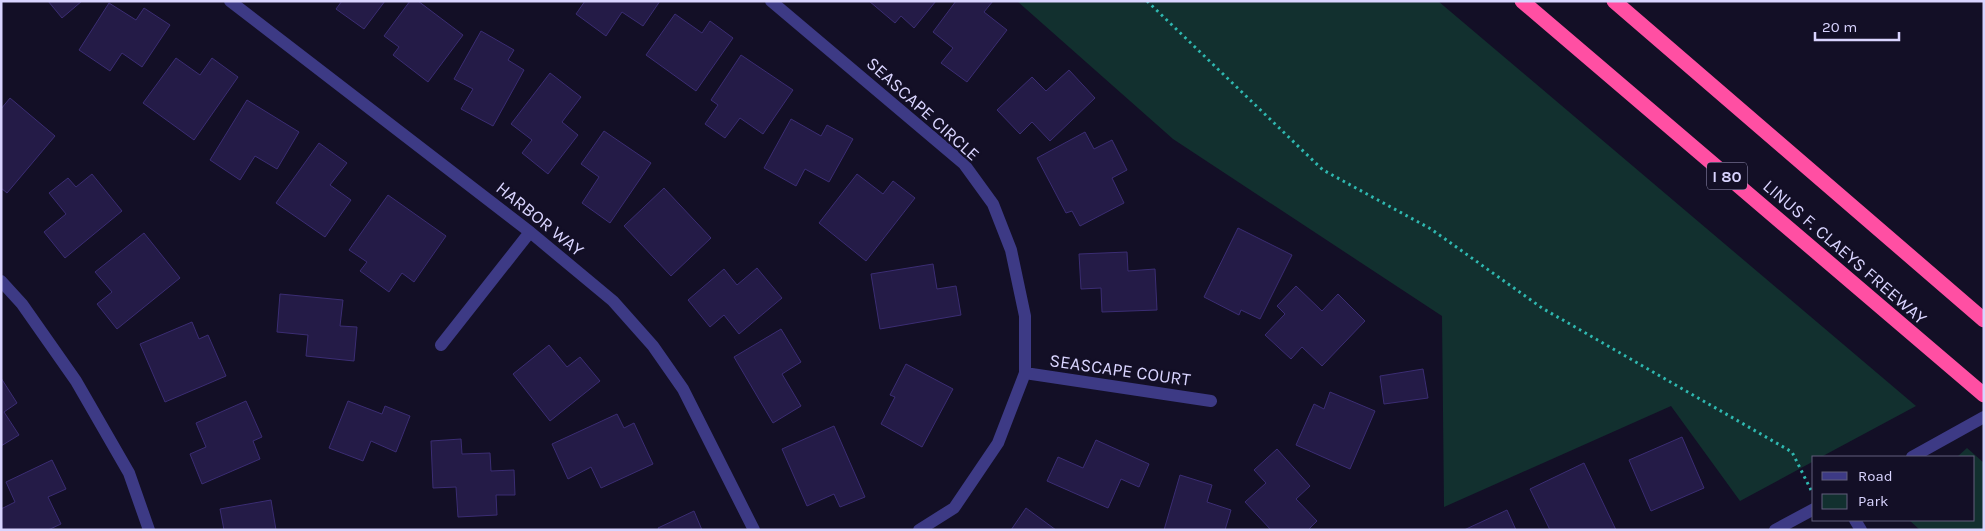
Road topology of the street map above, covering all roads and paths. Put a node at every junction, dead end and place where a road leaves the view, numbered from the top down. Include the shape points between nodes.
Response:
1 (230, 1) edge
2 (771, 1) edge
3 (1147, 1) edge
4 (1522, 1) edge
5 (1614, 1) edge
6 (530, 232) junction
7 (1, 281) edge
8 (1984, 320) edge
9 (441, 345) dead end
10 (1025, 373) junction
11 (1984, 395) edge
12 (1211, 401) dead end
13 (1984, 418) edge
14 (1914, 456) edge
15 (1812, 492) edge
16 (1812, 510) edge
17 (149, 530) edge
18 (754, 530) edge
19 (919, 530) edge
20 (1775, 530) edge

1 - 6 street, HARBOR WAY
2 - 10 street, SEASCAPE CIRCLE via 964,164 993,204 1011,250 1024,316
3 - 15 path via 1323,170 1431,229 1542,308 1792,452
4 - 11 highway, LINUS F. CLAEYS FREEWAY / I 80
5 - 8 highway
6 - 9 street
6 - 18 street, HARBOR WAY via 613,301 653,346 684,389
7 - 17 street via 22,304 76,381 129,473
10 - 12 street, SEASCAPE COURT
10 - 19 street, SEASCAPE CIRCLE via 998,444 954,508
13 - 14 street
16 - 20 street

